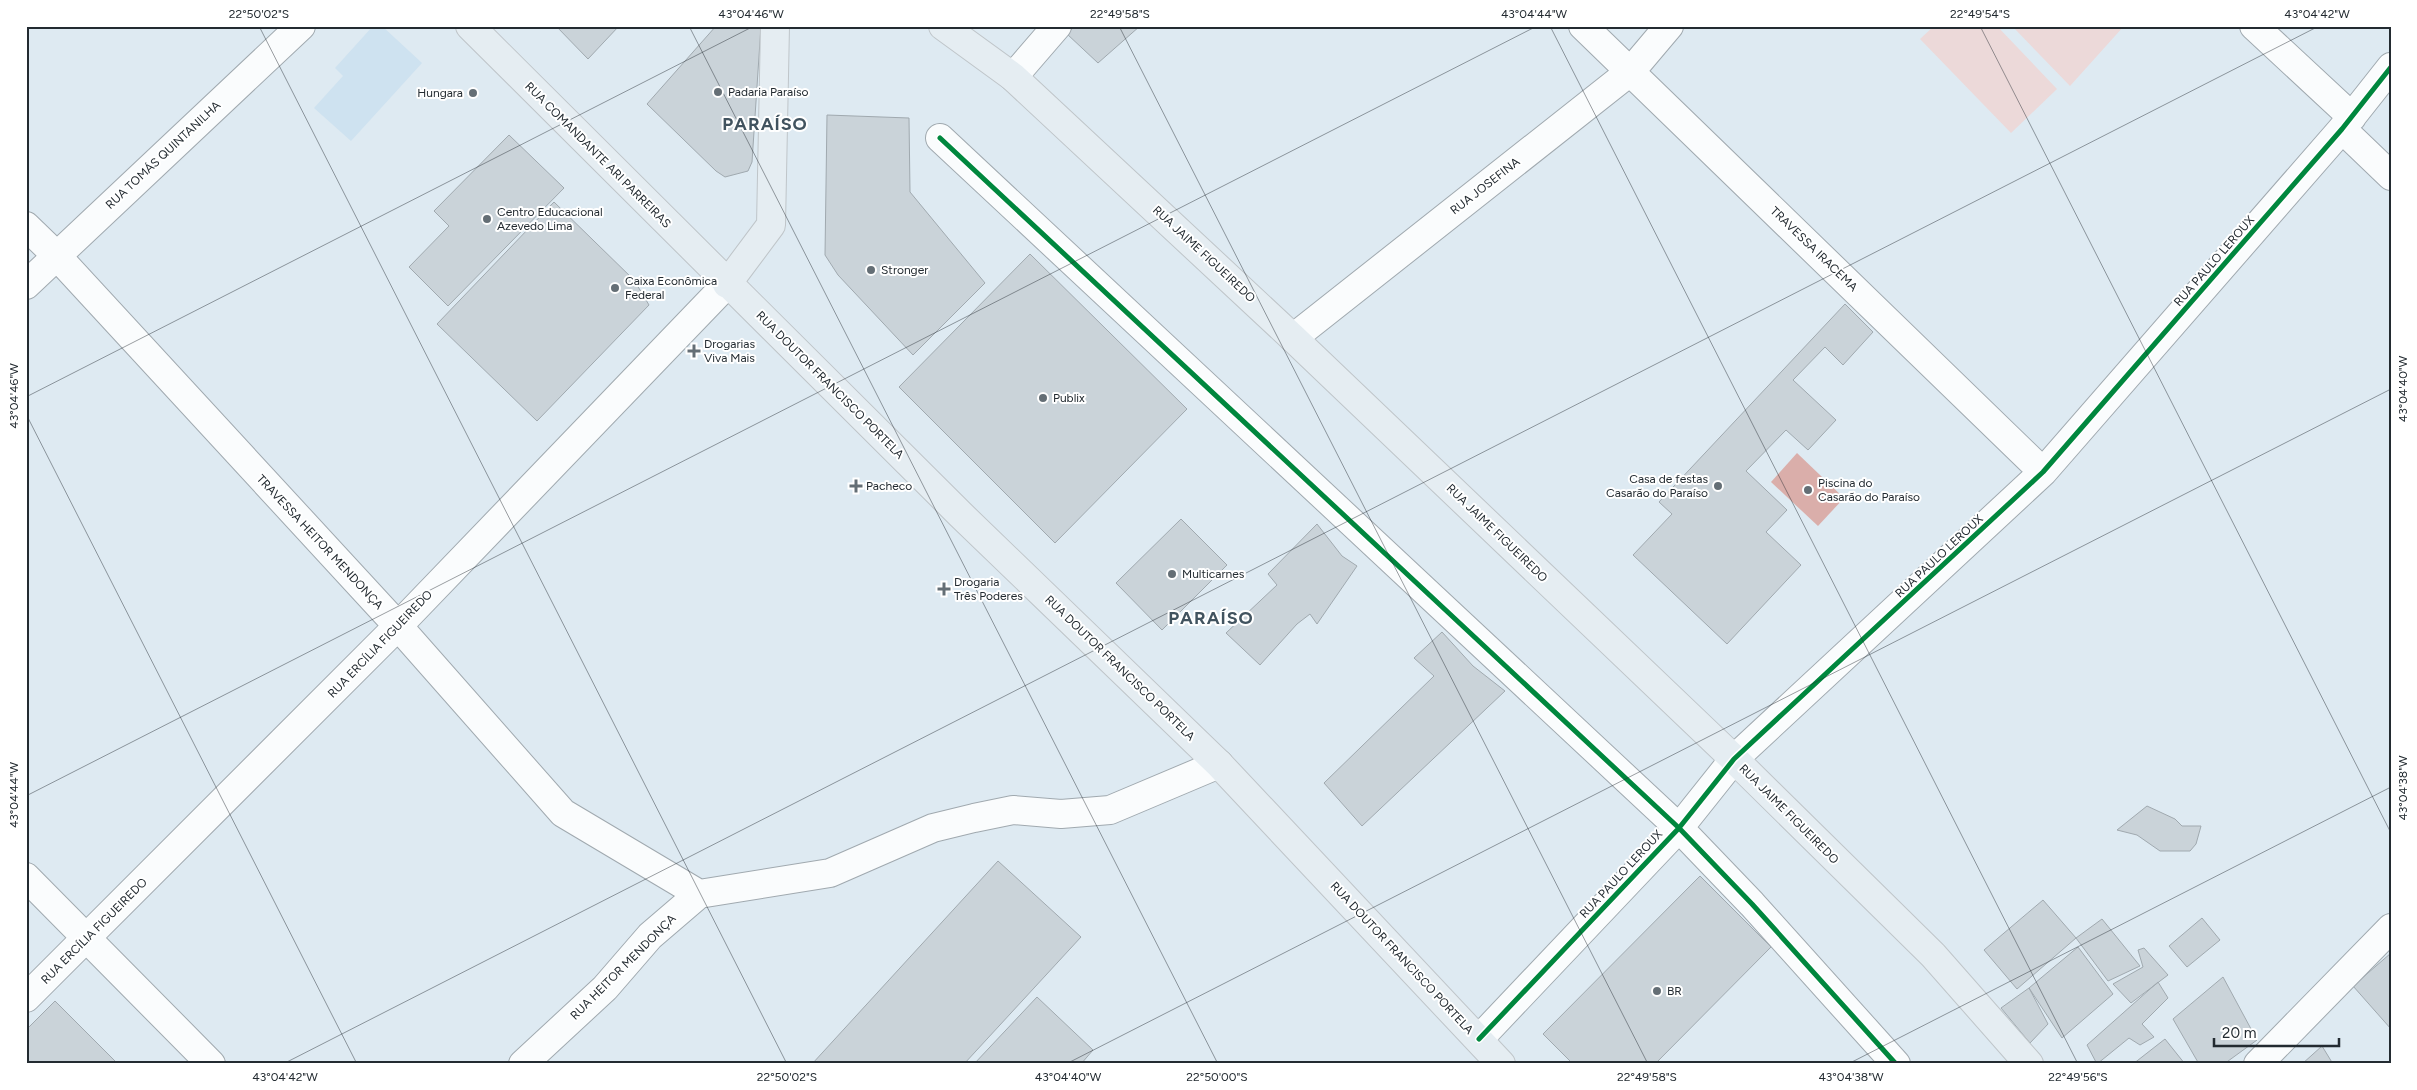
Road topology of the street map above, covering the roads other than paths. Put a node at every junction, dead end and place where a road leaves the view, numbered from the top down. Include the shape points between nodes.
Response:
1 (301, 26) edge
2 (470, 26) edge
3 (775, 26) edge
4 (943, 26) edge
5 (1057, 26) edge
6 (1583, 26) edge
7 (1669, 26) edge
8 (2254, 26) edge
9 (2391, 68) edge
10 (1631, 71) junction
11 (1013, 77) junction
12 (2347, 123) junction
13 (940, 138) dead end
14 (2391, 176) edge
15 (26, 226) edge
16 (56, 255) junction
17 (727, 284) junction
18 (26, 285) edge
19 (1294, 338) junction
20 (2043, 472) junction
21 (398, 626) junction
22 (1734, 760) junction
23 (1219, 764) junction
24 (1679, 828) junction
25 (26, 878) edge
26 (699, 894) junction
27 (2391, 928) edge
28 (87, 940) junction
29 (26, 998) edge
30 (1479, 1039) junction
31 (211, 1064) edge
32 (523, 1064) edge
33 (1501, 1064) edge
34 (1896, 1064) edge
35 (2029, 1064) edge
36 (2258, 1064) edge

1 - 16 street, RUA TOMÁS QUINTANILHA
2 - 17 main road, RUA COMANDANTE ARI PARREIRAS
3 - 17 main road via 771,225
4 - 11 main road, RUA JAIME FIGUEIREDO
5 - 11 street
6 - 10 street, TRAVESSA IRACEMA
7 - 10 street, RUA JOSEFINA
8 - 12 street
9 - 12 street, RUA PAULO LEROUX
10 - 19 street, RUA JOSEFINA
10 - 20 street, TRAVESSA IRACEMA
11 - 19 main road, RUA JAIME FIGUEIREDO
12 - 14 street
12 - 20 street, RUA PAULO LEROUX
13 - 24 street
15 - 16 street, TRAVESSA HEITOR MENDONÇA
16 - 18 street, RUA TOMÁS QUINTANILHA
16 - 21 street, TRAVESSA HEITOR MENDONÇA
17 - 21 street, RUA ERCÍLIA FIGUEIREDO
17 - 23 main road, RUA DOUTOR FRANCISCO PORTELA
19 - 22 main road, RUA JAIME FIGUEIREDO
20 - 22 street, RUA PAULO LEROUX
21 - 26 street, TRAVESSA HEITOR MENDONÇA via 564,813
21 - 28 street, RUA ERCÍLIA FIGUEIREDO
22 - 24 street, RUA PAULO LEROUX
22 - 35 main road, RUA JAIME FIGUEIREDO via 1933,955
23 - 26 street via 1110,810 1061,814 1013,810 933,828 830,873
23 - 30 main road, RUA DOUTOR FRANCISCO PORTELA
24 - 30 street, RUA PAULO LEROUX
24 - 34 street
25 - 28 street
26 - 32 street, RUA HEITOR MENDONÇA via 650,936 605,988
27 - 36 street
28 - 29 street, RUA ERCÍLIA FIGUEIREDO
28 - 31 street
30 - 33 main road, RUA DOUTOR FRANCISCO PORTELA

